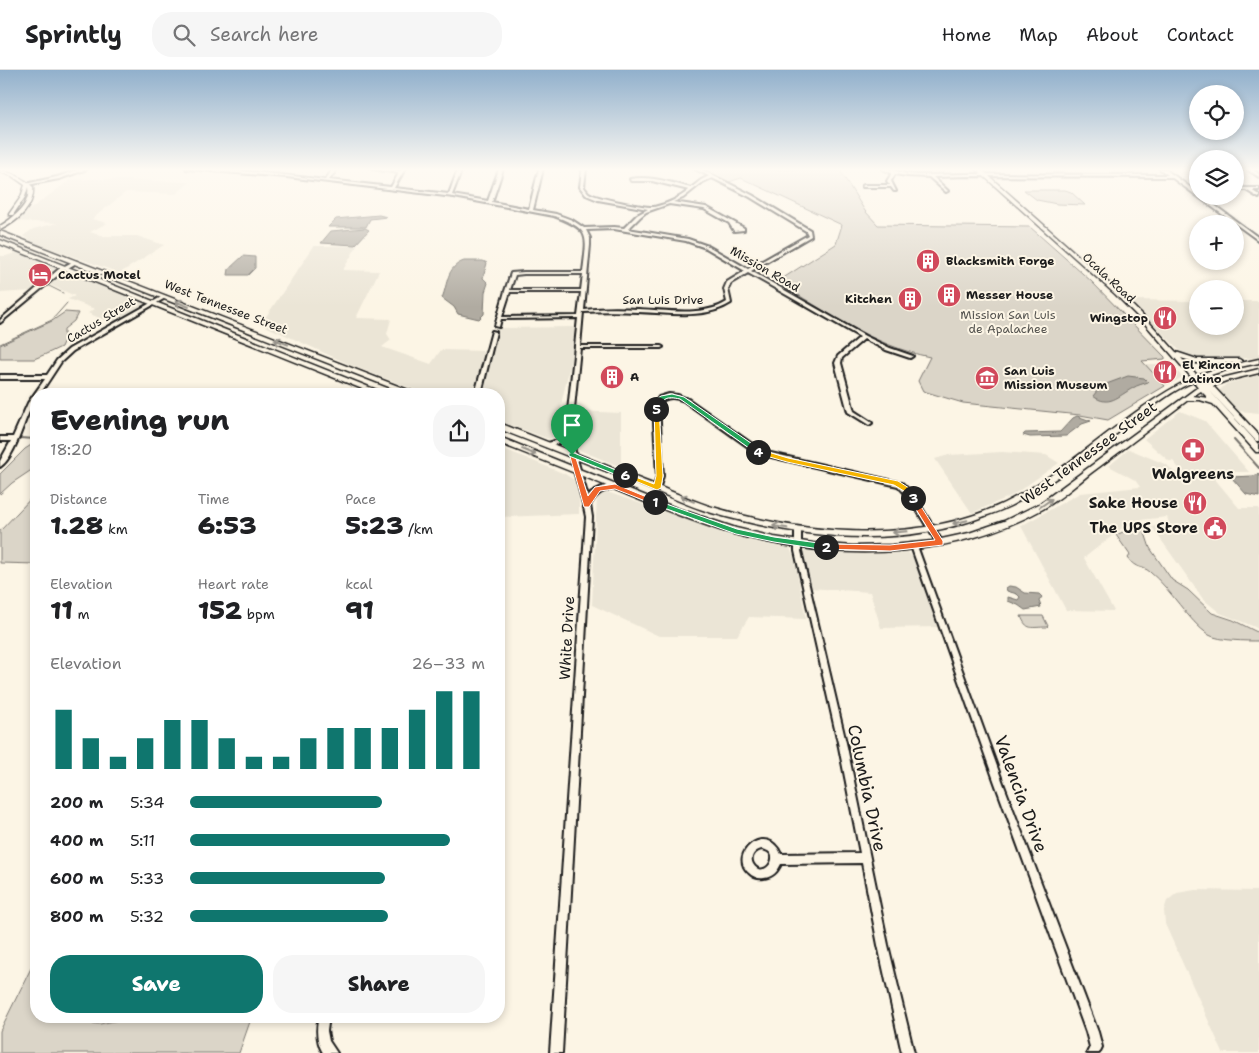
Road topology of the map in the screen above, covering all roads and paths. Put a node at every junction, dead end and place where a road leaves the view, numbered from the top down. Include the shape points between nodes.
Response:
1 (18, 215) edge
2 (552, 215) edge
3 (637, 215) edge
4 (717, 215) edge
5 (781, 215) edge
6 (1026, 215) edge
7 (1224, 215) edge
8 (731, 223) dead end
9 (0, 228) edge
10 (583, 229) junction
11 (625, 230) junction
12 (0, 233) edge
13 (1259, 240) edge
14 (0, 242) edge
15 (1058, 243) junction
16 (41, 248) junction
17 (20, 250) junction
18 (76, 262) junction
19 (64, 267) junction
20 (748, 271) junction
21 (586, 273) junction
22 (118, 278) junction
23 (107, 284) junction
24 (507, 291) junction
25 (538, 291) junction
26 (584, 291) junction
27 (164, 297) junction
28 (536, 300) dead end
29 (154, 303) junction
30 (1120, 303) junction
31 (1127, 303) junction
32 (582, 311) junction
33 (581, 317) junction
34 (500, 318) junction
35 (223, 320) junction
36 (0, 322) edge
37 (1146, 324) junction
38 (212, 326) junction
39 (863, 337) junction
40 (579, 347) junction
41 (661, 347) dead end
42 (306, 351) junction
43 (1172, 352) junction
44 (910, 356) dead end
45 (294, 358) junction
46 (1259, 361) edge
47 (1259, 371) edge
48 (0, 377) edge
49 (49, 377) junction
50 (1196, 378) junction
51 (1204, 387) junction
52 (41, 388) edge
53 (368, 388) edge
54 (384, 388) edge
55 (398, 388) joint
56 (480, 388) edge
57 (1186, 398) junction
58 (1215, 403) junction
59 (30, 404) edge
60 (1128, 422) junction
61 (869, 423) dead end
62 (505, 428) edge
63 (1238, 428) junction
64 (1249, 428) junction
65 (569, 429) junction
66 (1145, 430) junction
67 (0, 439) edge
68 (16, 439) junction
69 (1259, 439) edge
70 (505, 442) edge
71 (547, 445) junction
72 (1259, 450) edge
73 (572, 455) junction
74 (0, 465) edge
75 (576, 471) junction
76 (1045, 482) junction
77 (615, 486) junction
78 (657, 488) junction
79 (1061, 492) junction
80 (1010, 504) junction
81 (587, 506) junction
82 (716, 511) junction
83 (692, 517) junction
84 (1011, 522) junction
85 (931, 528) junction
86 (798, 530) junction
87 (798, 543) junction
88 (940, 543) junction
89 (914, 546) junction
90 (865, 858) junction
91 (776, 859) dead end
92 (322, 1023) edge
93 (1093, 1052) edge
94 (330, 1053) edge
95 (556, 1053) edge
96 (908, 1053) edge

1 - 9 main road
2 - 10 street
3 - 11 street
4 - 8 street
5 - 20 street via 810,233 809,236
6 - 15 main road, Ocala Road
7 - 13 street
10 - 11 street, Mission Road
10 - 21 street, White Drive via 588,240
11 - 20 street, Mission Road via 693,242
12 - 16 main road, West Tennessee Street
14 - 17 main road, West Tennessee Street
15 - 30 main road, Ocala Road
15 - 31 main road, Ocala Road
16 - 17 main road
16 - 18 main road, West Tennessee Street
17 - 19 main road, West Tennessee Street
18 - 19 street
18 - 22 main road, West Tennessee Street
19 - 23 main road, West Tennessee Street
19 - 36 street
20 - 32 street, San Luis Drive via 729,282 726,289 729,302 716,309 692,313
20 - 39 street, Mission Road
21 - 24 street via 513,274
21 - 26 street, White Drive
22 - 23 main road
22 - 27 main road, West Tennessee Street
23 - 29 main road, West Tennessee Street
24 - 25 street
24 - 34 street
25 - 26 street
25 - 28 street
26 - 32 street, White Drive
27 - 29 street, Cactus Street
35 -> 27 main road, West Tennessee Street
29 - 38 main road, West Tennessee Street
29 - 49 street, Cactus Street via 71,350
30 - 31 main road
30 - 37 main road, Ocala Road
31 - 37 main road, Ocala Road
32 - 33 street, White Drive
33 - 34 street
33 - 40 street, White Drive
34 - 56 street
35 - 38 main road
42 -> 35 main road, West Tennessee Street
37 - 43 main road, Ocala Road
38 - 45 main road, West Tennessee Street
39 - 44 street, Mission Road
39 - 61 street via 840,357 838,368 851,412
40 - 41 street
40 - 65 street, White Drive
42 - 45 main road
42 - 55 main road, West Tennessee Street
43 - 46 main road via 1196,361
43 - 50 main road, Ocala Road
45 - 53 main road, West Tennessee Street
46 - 50 main road, West Tennessee Street
47 - 51 main road, West Tennessee Street
48 - 49 street
49 - 52 street, Cactus Street
50 - 51 main road, Ocala Road
50 - 60 main road, West Tennessee Street via 1169,392
51 - 57 main road, West Tennessee Street
51 - 58 main road, Ocala Road
51 - 64 main road, Ocala Road
54 - 55 main road
57 - 58 main road
57 - 66 main road, West Tennessee Street
58 - 63 main road, Ocala Road
59 - 68 street, Cactus Street
60 - 66 main road
60 - 76 main road, West Tennessee Street
62 - 71 main road, West Tennessee Street
63 - 64 street
63 - 72 main road, Ocala Road
64 - 69 main road, Ocala Road
65 - 71 street via 560,441
65 - 73 street, White Drive
66 - 79 main road, West Tennessee Street
67 - 68 street
68 - 74 street, Cactus Street
70 -> 75 main road, West Tennessee Street
71 - 73 main road, West Tennessee Street
73 - 75 street, White Drive
73 - 78 main road, West Tennessee Street
75 - 77 main road, West Tennessee Street
75 - 81 street, White Drive
76 - 79 main road
76 - 80 main road, West Tennessee Street
77 - 81 street via 598,489
77 - 83 main road, West Tennessee Street
82 -> 78 main road, West Tennessee Street
78 - 85 street via 660,476 656,405 663,397 677,396 760,453 900,484
84 -> 79 main road, West Tennessee Street
80 - 84 main road via 1007,515
80 -> 85 main road, West Tennessee Street via 963,522
81 - 95 street, White Drive via 588,533
82 - 83 main road via 701,512
86 -> 82 main road, West Tennessee Street
83 - 87 main road, West Tennessee Street via 736,531
84 - 88 main road, West Tennessee Street
85 -> 86 main road, West Tennessee Street via 866,534
85 - 88 street
86 - 87 street, Columbia Drive
87 - 89 main road, West Tennessee Street via 860,549
87 - 90 street, Columbia Drive
88 - 89 main road, West Tennessee Street
89 - 93 street, Valencia Drive via 1092,1032 1096,1047
90 - 91 street
90 - 96 street, Columbia Drive
92 - 94 street via 325,1046

